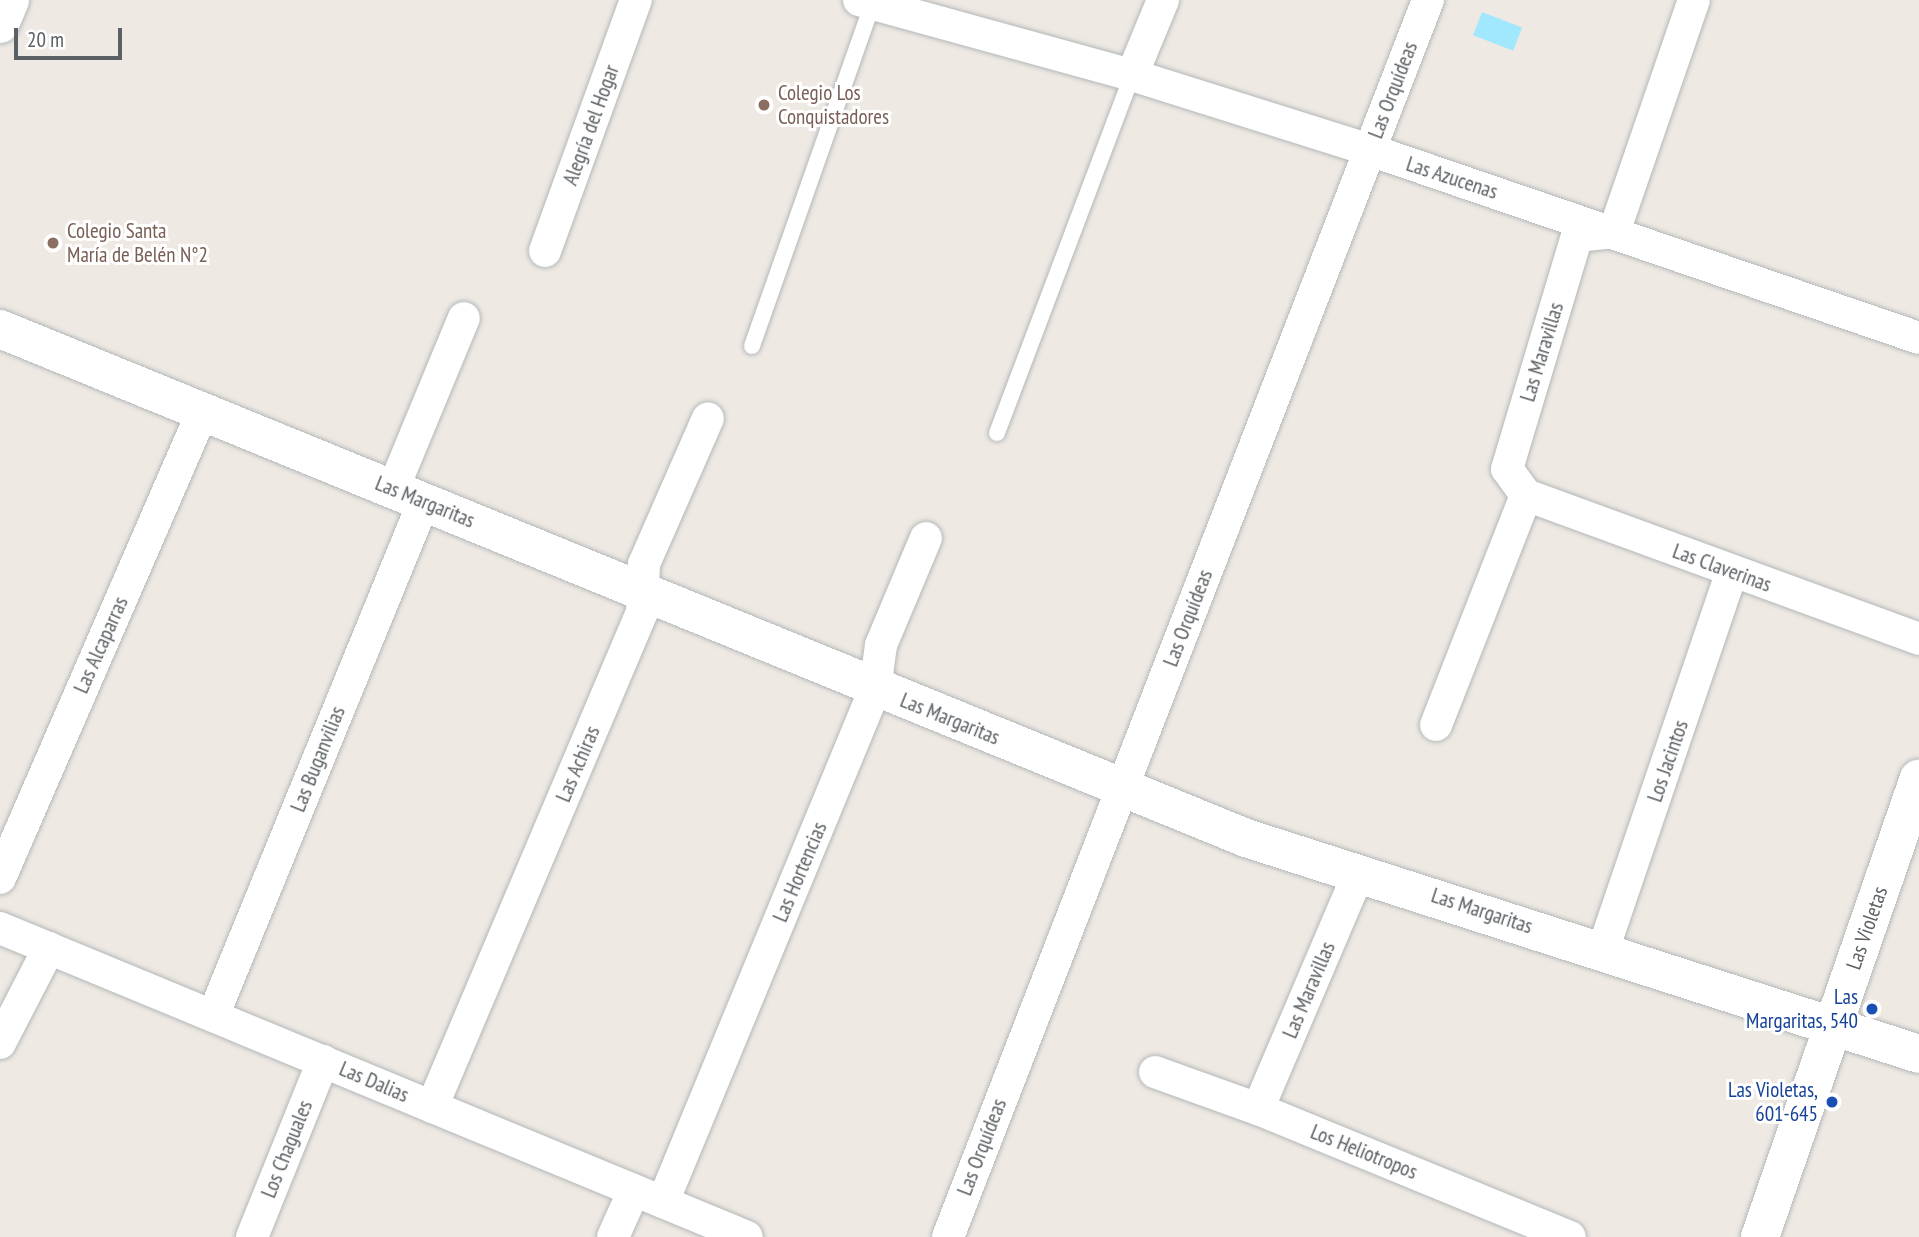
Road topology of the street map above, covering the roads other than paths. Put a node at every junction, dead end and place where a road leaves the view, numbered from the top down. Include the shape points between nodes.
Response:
1 (9, 0) edge
2 (636, 0) edge
3 (1163, 0) edge
4 (1428, 0) edge
5 (1694, 0) edge
6 (879, 3) edge
7 (0, 24) edge
8 (1132, 75) junction
9 (1370, 150) junction
10 (1614, 232) junction
11 (545, 251) dead end
12 (464, 317) dead end
13 (0, 329) edge
14 (1919, 338) edge
15 (752, 346) dead end
16 (202, 413) junction
17 (708, 418) dead end
18 (997, 433) dead end
19 (408, 495) junction
20 (1526, 495) junction
21 (926, 538) dead end
22 (1732, 572) junction
23 (642, 593) junction
24 (1919, 639) edge
25 (875, 689) junction
26 (1436, 725) dead end
27 (1919, 779) edge
28 (1122, 787) junction
29 (1359, 872) junction
30 (0, 878) edge
31 (0, 928) edge
32 (49, 948) junction
33 (1603, 950) junction
34 (213, 1016) junction
35 (1833, 1025) junction
36 (0, 1043) edge
37 (1919, 1054) edge
38 (323, 1061) junction
39 (1155, 1072) dead end
40 (432, 1107) junction
41 (1258, 1109) junction
42 (648, 1196) junction
43 (251, 1237) edge
44 (612, 1237) edge
45 (747, 1237) edge
46 (947, 1237) edge
47 (1570, 1237) edge
48 (1760, 1237) edge

1 - 7 street
2 - 11 street, Alegría del Hogar
3 - 8 street
4 - 9 street, Las Orquídeas
5 - 10 street
6 - 8 street, Las Azucenas
6 - 15 lane
8 - 9 street, Las Azucenas
8 - 18 lane
9 - 10 street, Las Azucenas
9 - 28 street, Las Orquídeas
10 - 14 street, Las Azucenas
10 - 20 street, Las Maravillas via 1577,236 1507,469
12 - 19 street, Las Buganvilias
13 - 16 street, Las Margaritas
16 - 19 street, Las Margaritas
16 - 30 street, Las Alcaparras
17 - 23 street, Las Achiras via 644,565
19 - 23 street, Las Margaritas
19 - 34 street, Las Buganvilias
20 - 22 street, Las Claverinas
20 - 26 street
21 - 25 street, Las Hortencias via 881,645
22 - 24 street, Las Claverinas
22 - 33 street, Los Jacintos
23 - 25 street, Las Margaritas
23 - 40 street, Las Achiras via 642,612
25 - 28 street, Las Margaritas
25 - 42 street, Las Hortencias
27 - 35 street, Las Violetas
28 - 29 street, Las Margaritas via 1246,838
28 - 46 street, Las Orquídeas
29 - 33 street, Las Margaritas
29 - 41 street, Las Maravillas
31 - 32 street, Las Dalias
32 - 34 street, Las Dalias
32 - 36 street
33 - 35 street, Las Margaritas
34 - 38 street, Las Dalias
35 - 37 street, Las Margaritas
35 - 48 street, Las Violetas
38 - 40 street, Las Dalias
38 - 43 street, Los Chaguales
39 - 41 street, Los Heliotropos
40 - 42 street, Las Dalias
41 - 47 street, Los Heliotropos
42 - 44 street, Las Hortencias
42 - 45 street, Las Dalias

